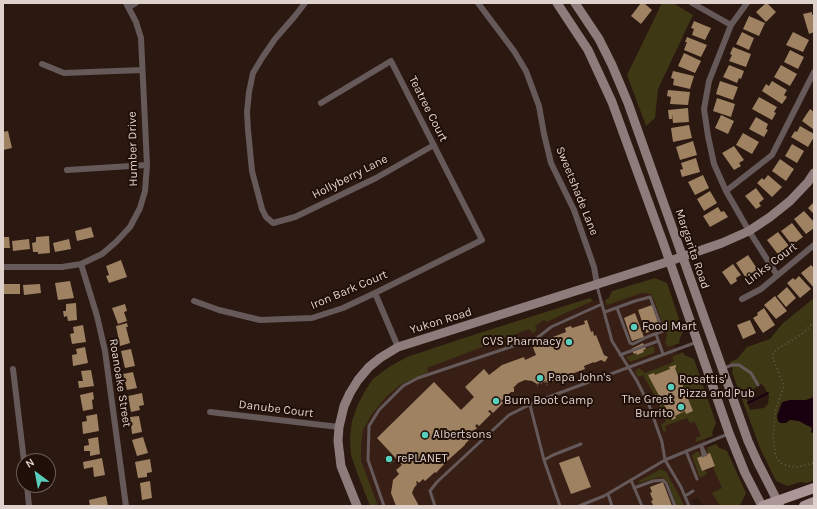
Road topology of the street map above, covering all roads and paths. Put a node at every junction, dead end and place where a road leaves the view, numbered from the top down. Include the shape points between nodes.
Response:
1 (136, 3) edge
2 (305, 3) edge
3 (478, 3) edge
4 (557, 3) edge
5 (575, 3) edge
6 (692, 3) edge
7 (747, 3) edge
8 (127, 5) edge
9 (731, 25) junction
10 (42, 64) dead end
11 (142, 70) junction
12 (814, 72) edge
13 (321, 103) dead end
14 (434, 145) junction
15 (147, 165) junction
16 (68, 170) dead end
17 (814, 173) edge
18 (726, 191) junction
19 (749, 231) junction
20 (482, 240) joint
21 (814, 245) edge
22 (682, 256) junction
23 (669, 261) junction
24 (81, 264) junction
25 (3, 267) edge
26 (777, 275) junction
27 (597, 284) junction
28 (374, 293) junction
29 (742, 300) dead end
30 (194, 301) dead end
31 (602, 304) junction
32 (617, 308) junction
33 (605, 312) junction
34 (814, 322) edge
35 (656, 334) junction
36 (658, 342) junction
37 (697, 342) junction
38 (398, 347) junction
39 (663, 354) junction
40 (620, 355) junction
41 (628, 367) junction
42 (14, 369) dead end
43 (722, 369) junction
44 (538, 385) dead end
45 (547, 385) dead end
46 (758, 385) dead end
47 (530, 405) junction
48 (210, 412) dead end
49 (339, 427) junction
50 (729, 433) junction
51 (581, 444) dead end
52 (701, 445) junction
53 (686, 451) junction
54 (23, 453) edge
55 (704, 456) dead end
56 (544, 460) junction
57 (665, 460) junction
58 (814, 463) edge
59 (697, 479) dead end
60 (631, 480) junction
61 (634, 488) junction
62 (814, 488) edge
63 (692, 491) dead end
64 (28, 493) edge
65 (608, 494) junction
66 (685, 496) junction
67 (814, 502) edge
68 (779, 504) edge
69 (29, 506) edge
70 (126, 506) edge
71 (357, 506) edge
72 (384, 506) edge
73 (435, 506) edge
74 (560, 506) edge
75 (578, 506) edge
76 (612, 506) edge
77 (642, 506) edge
78 (675, 506) edge
79 (689, 506) edge
80 (763, 506) edge
81 (804, 506) edge

1 - 8 street
2 - 14 street, Hollyberry Lane via 275,39 253,72 248,92 247,124 252,171 266,218 273,223 295,217 376,178
3 - 27 street, Sweetshade Lane via 526,71 540,106 551,163 574,210 594,266
4 - 23 main road via 588,50 600,74 635,163
5 - 22 main road, Margarita Road via 599,39 612,65
6 - 9 street
7 - 9 street
8 - 11 street, Humber Drive via 141,38
9 - 18 street via 709,81 704,109 714,164
10 - 11 street via 64,72
11 - 15 street, Humber Drive
12 - 18 street via 772,155
13 - 14 street, Teatree Court via 391,61
14 - 20 street, Teatree Court
15 - 16 street
15 - 24 street, Humber Drive via 146,191 130,226 102,254
17 - 19 main road, Yukon Road via 790,201
18 - 19 street
19 - 22 main road, Yukon Road
19 - 26 street
20 - 28 street, Iron Bark Court
21 - 26 street, Links Court
22 - 23 main road, Yukon Road
22 - 43 main road, Margarita Road
23 - 27 main road, Yukon Road
23 - 37 main road
24 - 25 street, Humber Drive via 62,267
24 - 70 street, Roanoake Street via 105,351
26 - 29 street, Links Court via 761,289
27 - 31 lane
27 - 38 main road, Yukon Road
28 - 30 street, Iron Bark Court via 343,308 312,318 281,320 260,320 236,315
28 - 38 street
31 - 33 lane
31 - 72 lane via 551,327 537,338 418,378 403,386 379,410 369,426 368,460
32 - 33 lane
32 - 35 lane via 630,344
32 - 35 lane via 650,297 664,331
33 - 40 lane via 612,341
34 - 58 path via 802,334 777,349 772,356 784,386 775,412 773,439 776,456 781,463 788,466 797,467
35 - 36 lane
36 - 39 lane
36 - 40 lane
37 - 39 lane
37 - 50 main road
38 - 49 main road, Yukon Road via 369,367 358,380 344,406
39 - 41 lane
40 - 41 lane
41 - 47 lane
41 - 57 lane via 649,405 662,442
42 - 54 street
43 - 46 lane via 732,365 739,366 752,373
43 - 68 main road, Margarita Road via 748,441
44 - 45 path via 546,382
47 - 56 lane
47 - 73 lane via 509,414 437,482 430,491
48 - 49 street, Danube Court
49 - 71 main road, Yukon Road via 341,466
50 - 52 lane
50 - 80 main road via 745,473
51 - 56 lane
52 - 53 lane
52 - 55 lane
53 - 57 lane
53 - 59 lane
56 - 74 lane
57 - 60 lane
57 - 66 lane
60 - 61 lane
60 - 65 lane
61 - 77 lane
61 - 78 lane via 663,480
62 - 68 main road
63 - 66 lane
64 - 69 street
65 - 75 lane
65 - 76 lane
66 - 79 lane
67 - 81 main road
68 - 80 main road

